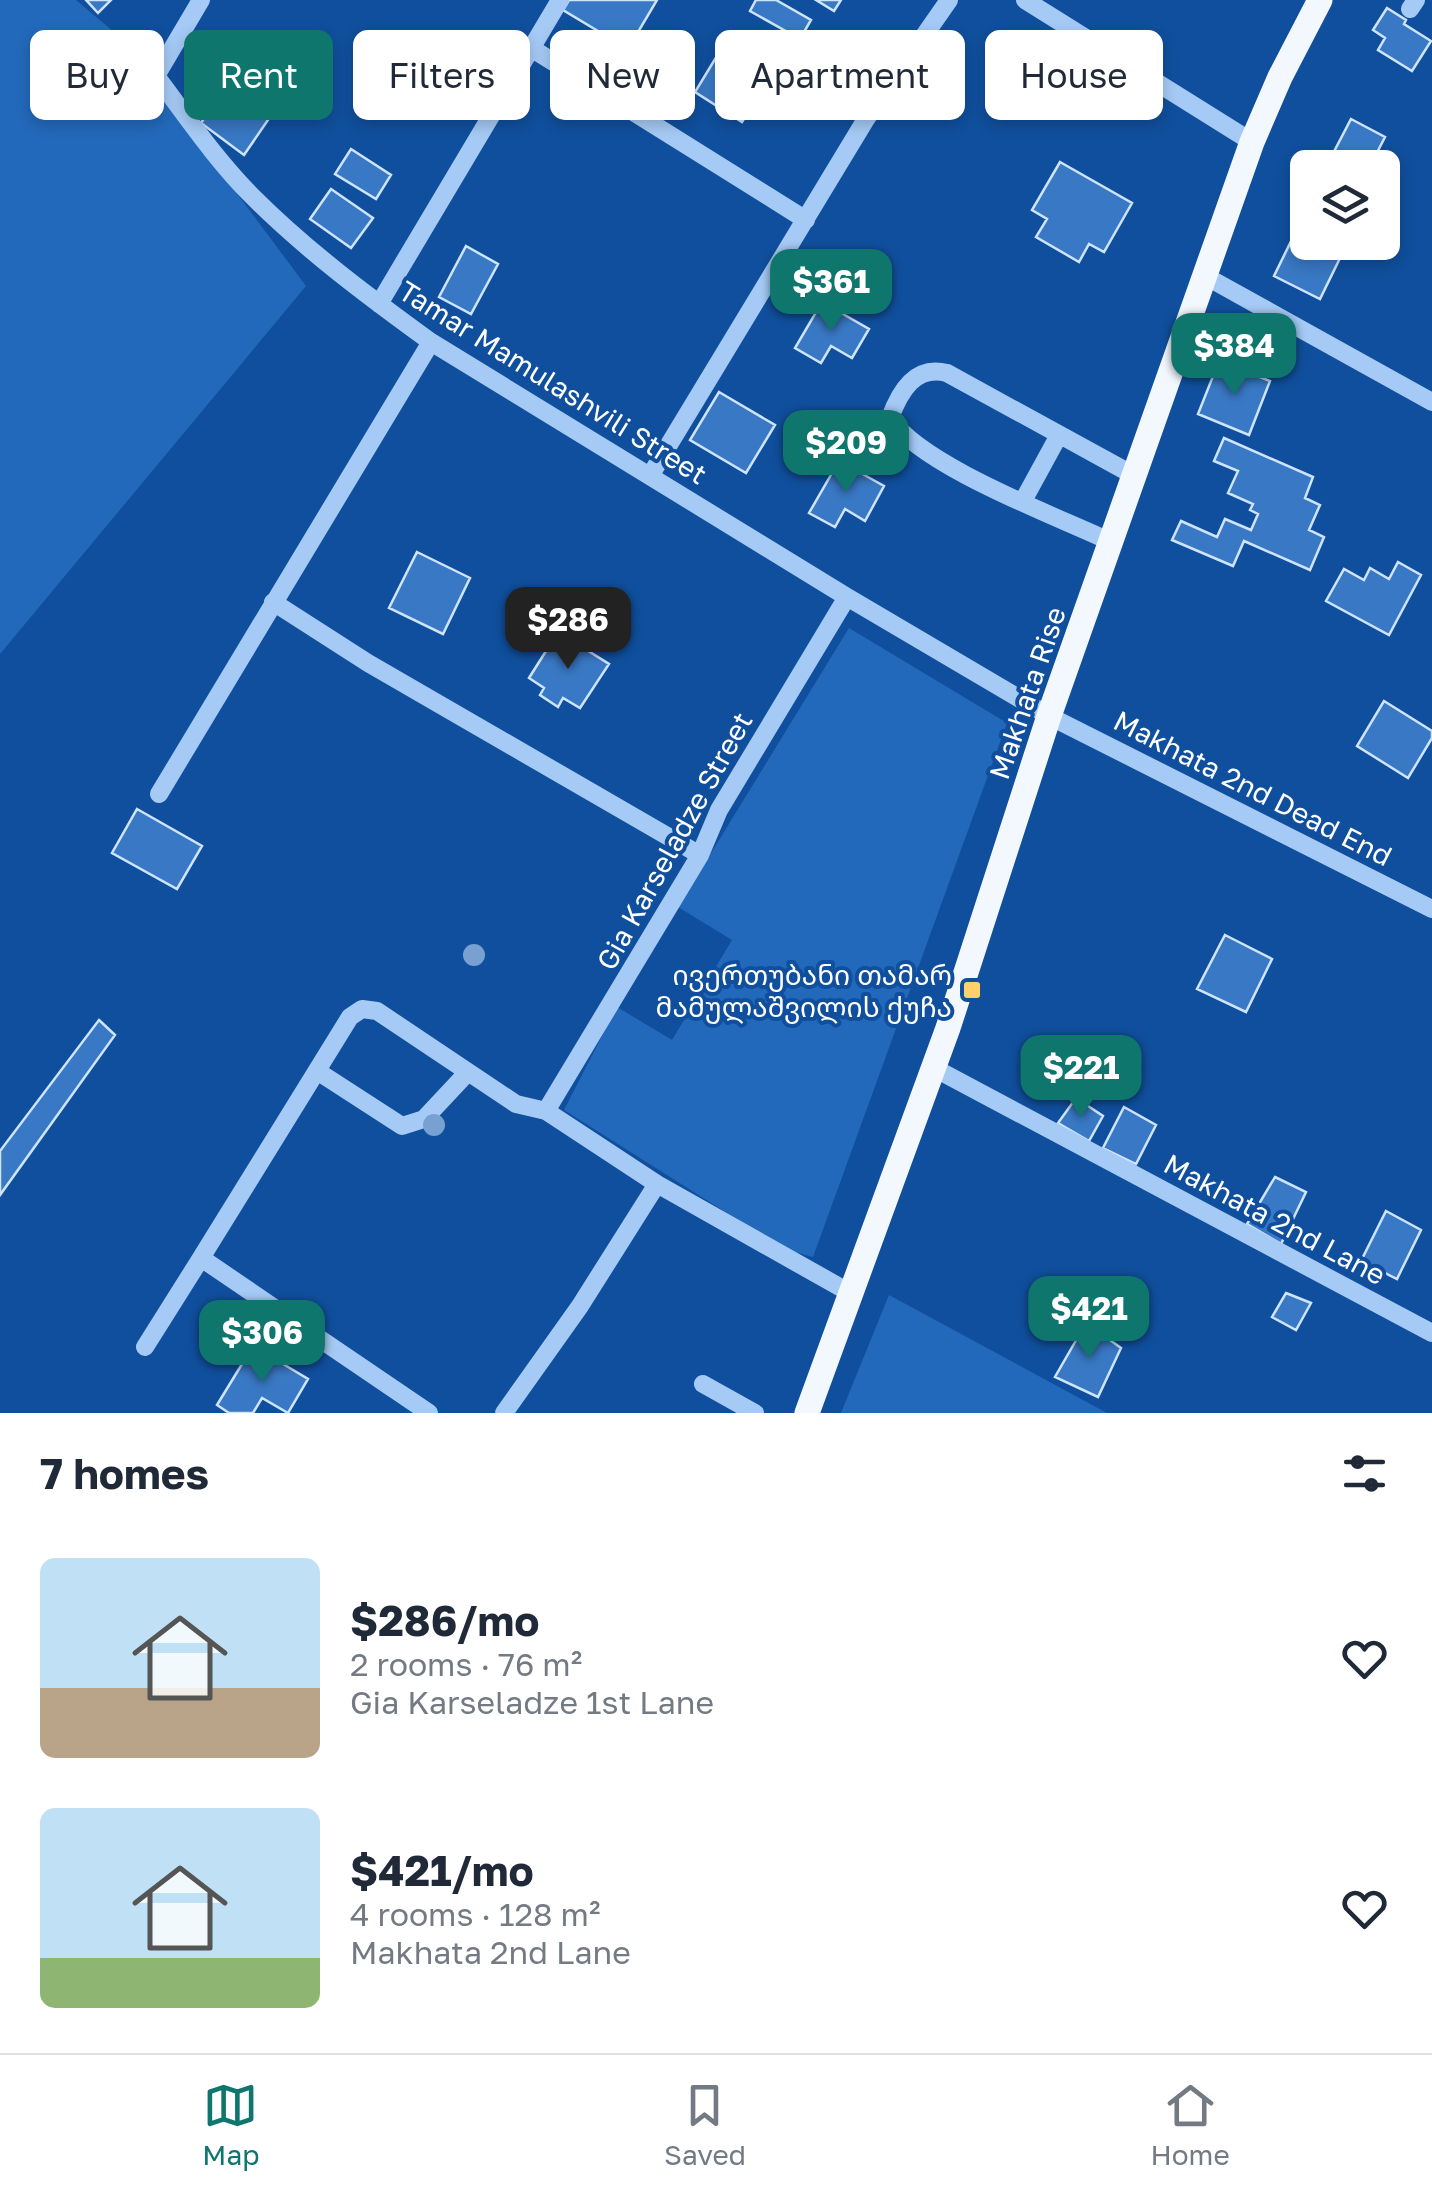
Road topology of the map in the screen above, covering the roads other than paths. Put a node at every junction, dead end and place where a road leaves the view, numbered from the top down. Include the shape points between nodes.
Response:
1 (201, 0) edge
2 (560, 0) edge
3 (948, 0) edge
4 (1025, 0) edge
5 (1320, 0) edge
6 (531, 48) junction
7 (1252, 142) junction
8 (806, 220) junction
9 (1206, 277) junction
10 (379, 304) junction
11 (431, 342) junction
12 (1432, 402) edge
13 (1059, 434) junction
14 (650, 476) junction
15 (1135, 476) junction
16 (1024, 502) junction
17 (1111, 542) junction
18 (846, 597) junction
19 (272, 602) junction
20 (1049, 716) junction
21 (159, 794) dead end
22 (700, 855) junction
23 (1432, 909) edge
24 (934, 1068) junction
25 (316, 1071) junction
26 (468, 1072) junction
27 (546, 1111) junction
28 (658, 1184) junction
29 (202, 1258) junction
30 (852, 1294) junction
31 (1432, 1333) edge
32 (145, 1348) dead end
33 (704, 1384) dead end
34 (429, 1413) edge
35 (504, 1413) edge
36 (755, 1413) edge
37 (807, 1413) edge

1 - 10 street, Tamar Mamulashvili Street via 156,76 251,195
2 - 6 street
3 - 8 street
4 - 7 street
5 - 7 main road, Makhata Rise
6 - 8 street
6 - 10 street
7 - 9 main road, Makhata Rise
8 - 14 street
9 - 12 street
9 - 15 main road, Makhata Rise
10 - 11 street, Tamar Mamulashvili Street
11 - 14 street, Tamar Mamulashvili Street
11 - 19 street
13 - 15 street
13 - 16 street
13 - 16 street via 934,370 912,379 898,397 890,418 900,433 952,468
14 - 18 street, Tamar Mamulashvili Street
15 - 17 main road, Makhata Rise
16 - 17 street
17 - 20 main road, Makhata Rise
18 - 20 street, Tamar Mamulashvili Street
18 - 22 street, Gia Karseladze Street
19 - 21 street
19 - 22 street
20 - 23 street, Makhata 2nd Dead End
20 - 24 main road, Makhata Rise
22 - 27 street, Gia Karseladze Street
24 - 30 main road, Makhata Rise
24 - 31 street, Makhata 2nd Lane
25 - 26 street via 402,1126 424,1119
25 - 26 street via 362,1009 377,1011
25 - 29 street
26 - 27 street via 516,1104
27 - 28 street
28 - 30 street
28 - 35 street
29 - 32 street
29 - 34 street
30 - 37 main road, Makhata Rise
33 - 36 street

